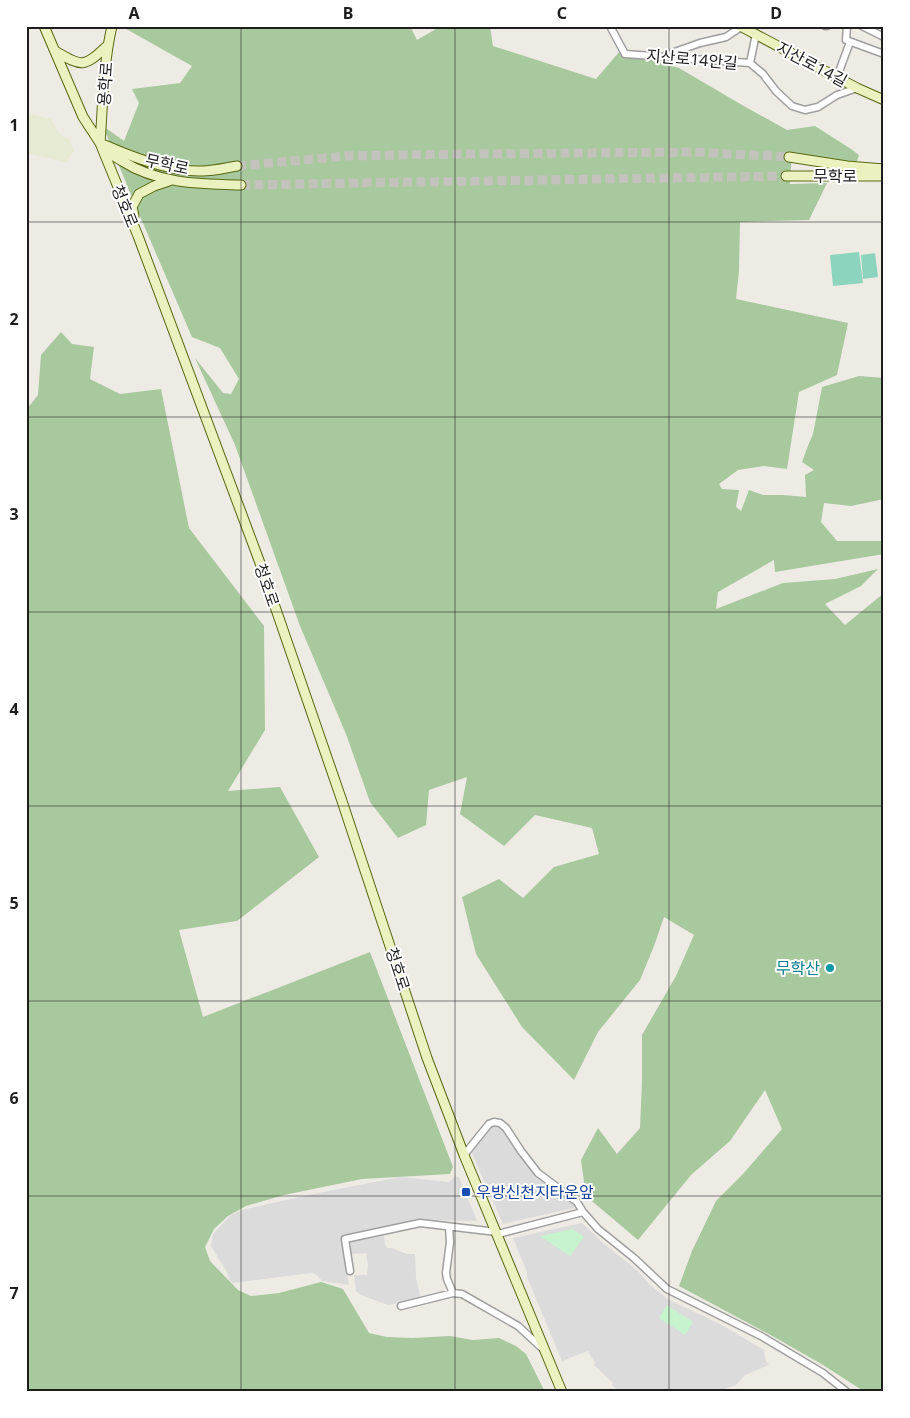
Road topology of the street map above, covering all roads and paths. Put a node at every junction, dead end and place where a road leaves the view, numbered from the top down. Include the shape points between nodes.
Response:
1 (44, 26) edge
2 (112, 26) edge
3 (610, 26) edge
4 (847, 26) edge
5 (862, 26) edge
6 (741, 27) edge
7 (756, 34) junction
8 (884, 37) edge
9 (850, 42) junction
10 (108, 45) junction
11 (55, 51) junction
12 (884, 54) edge
13 (664, 56) junction
14 (750, 63) junction
15 (837, 77) junction
16 (857, 88) junction
17 (884, 100) edge
18 (100, 143) junction
19 (789, 158) tunnel mouth
20 (237, 166) tunnel mouth
21 (884, 169) edge
22 (786, 176) tunnel mouth
23 (884, 176) edge
24 (171, 180) junction
25 (241, 185) tunnel mouth
26 (138, 236) junction
27 (464, 1155) junction
28 (583, 1212) junction
29 (449, 1227) junction
30 (498, 1233) junction
31 (350, 1271) dead end
32 (453, 1293) junction
33 (401, 1306) dead end
34 (546, 1351) junction
35 (557, 1378) junction
36 (557, 1392) edge
37 (563, 1392) edge
38 (847, 1392) edge

1 - 11 main road, 청호로
2 - 10 main road, 용학로
3 - 13 street, 지산로14안길 via 625,54
4 - 9 street via 846,40
5 - 8 street
6 - 7 main road, 지산로14길
6 - 13 street via 726,37
7 - 14 street
7 - 15 main road, 지산로14길
9 - 12 street
9 - 15 street
10 - 11 main road via 82,64
10 - 18 main road, 용학로
11 - 18 main road, 청호로 via 83,117
13 - 14 street, 지산로14안길
14 - 16 street, 지산로14안길 via 792,106 805,110
15 - 16 main road, 지산로14길
16 - 17 main road, 지산로14길
18 - 20 main road, 무학로 via 171,168 202,171
18 - 24 main road via 133,168
18 - 26 main road, 청호로
19 - 21 main road, 무학로
22 - 23 main road, 무학로
24 - 25 main road
24 - 26 main road via 139,194 132,207
26 - 27 main road, 청호로 via 260,563 427,1058
27 - 28 street via 489,1124 500,1123 538,1173 577,1202
27 - 30 main road, 청호로
28 - 30 street
28 - 38 street via 598,1229 668,1289 760,1336 823,1373
29 - 30 street
29 - 31 street via 420,1224 345,1239
29 - 32 street via 446,1273
30 - 34 main road, 청호로
32 - 33 street
32 - 34 street, 청호로 via 462,1294 518,1326
34 - 35 main road, 청호로
35 - 36 main road
35 - 37 main road, 청호로

